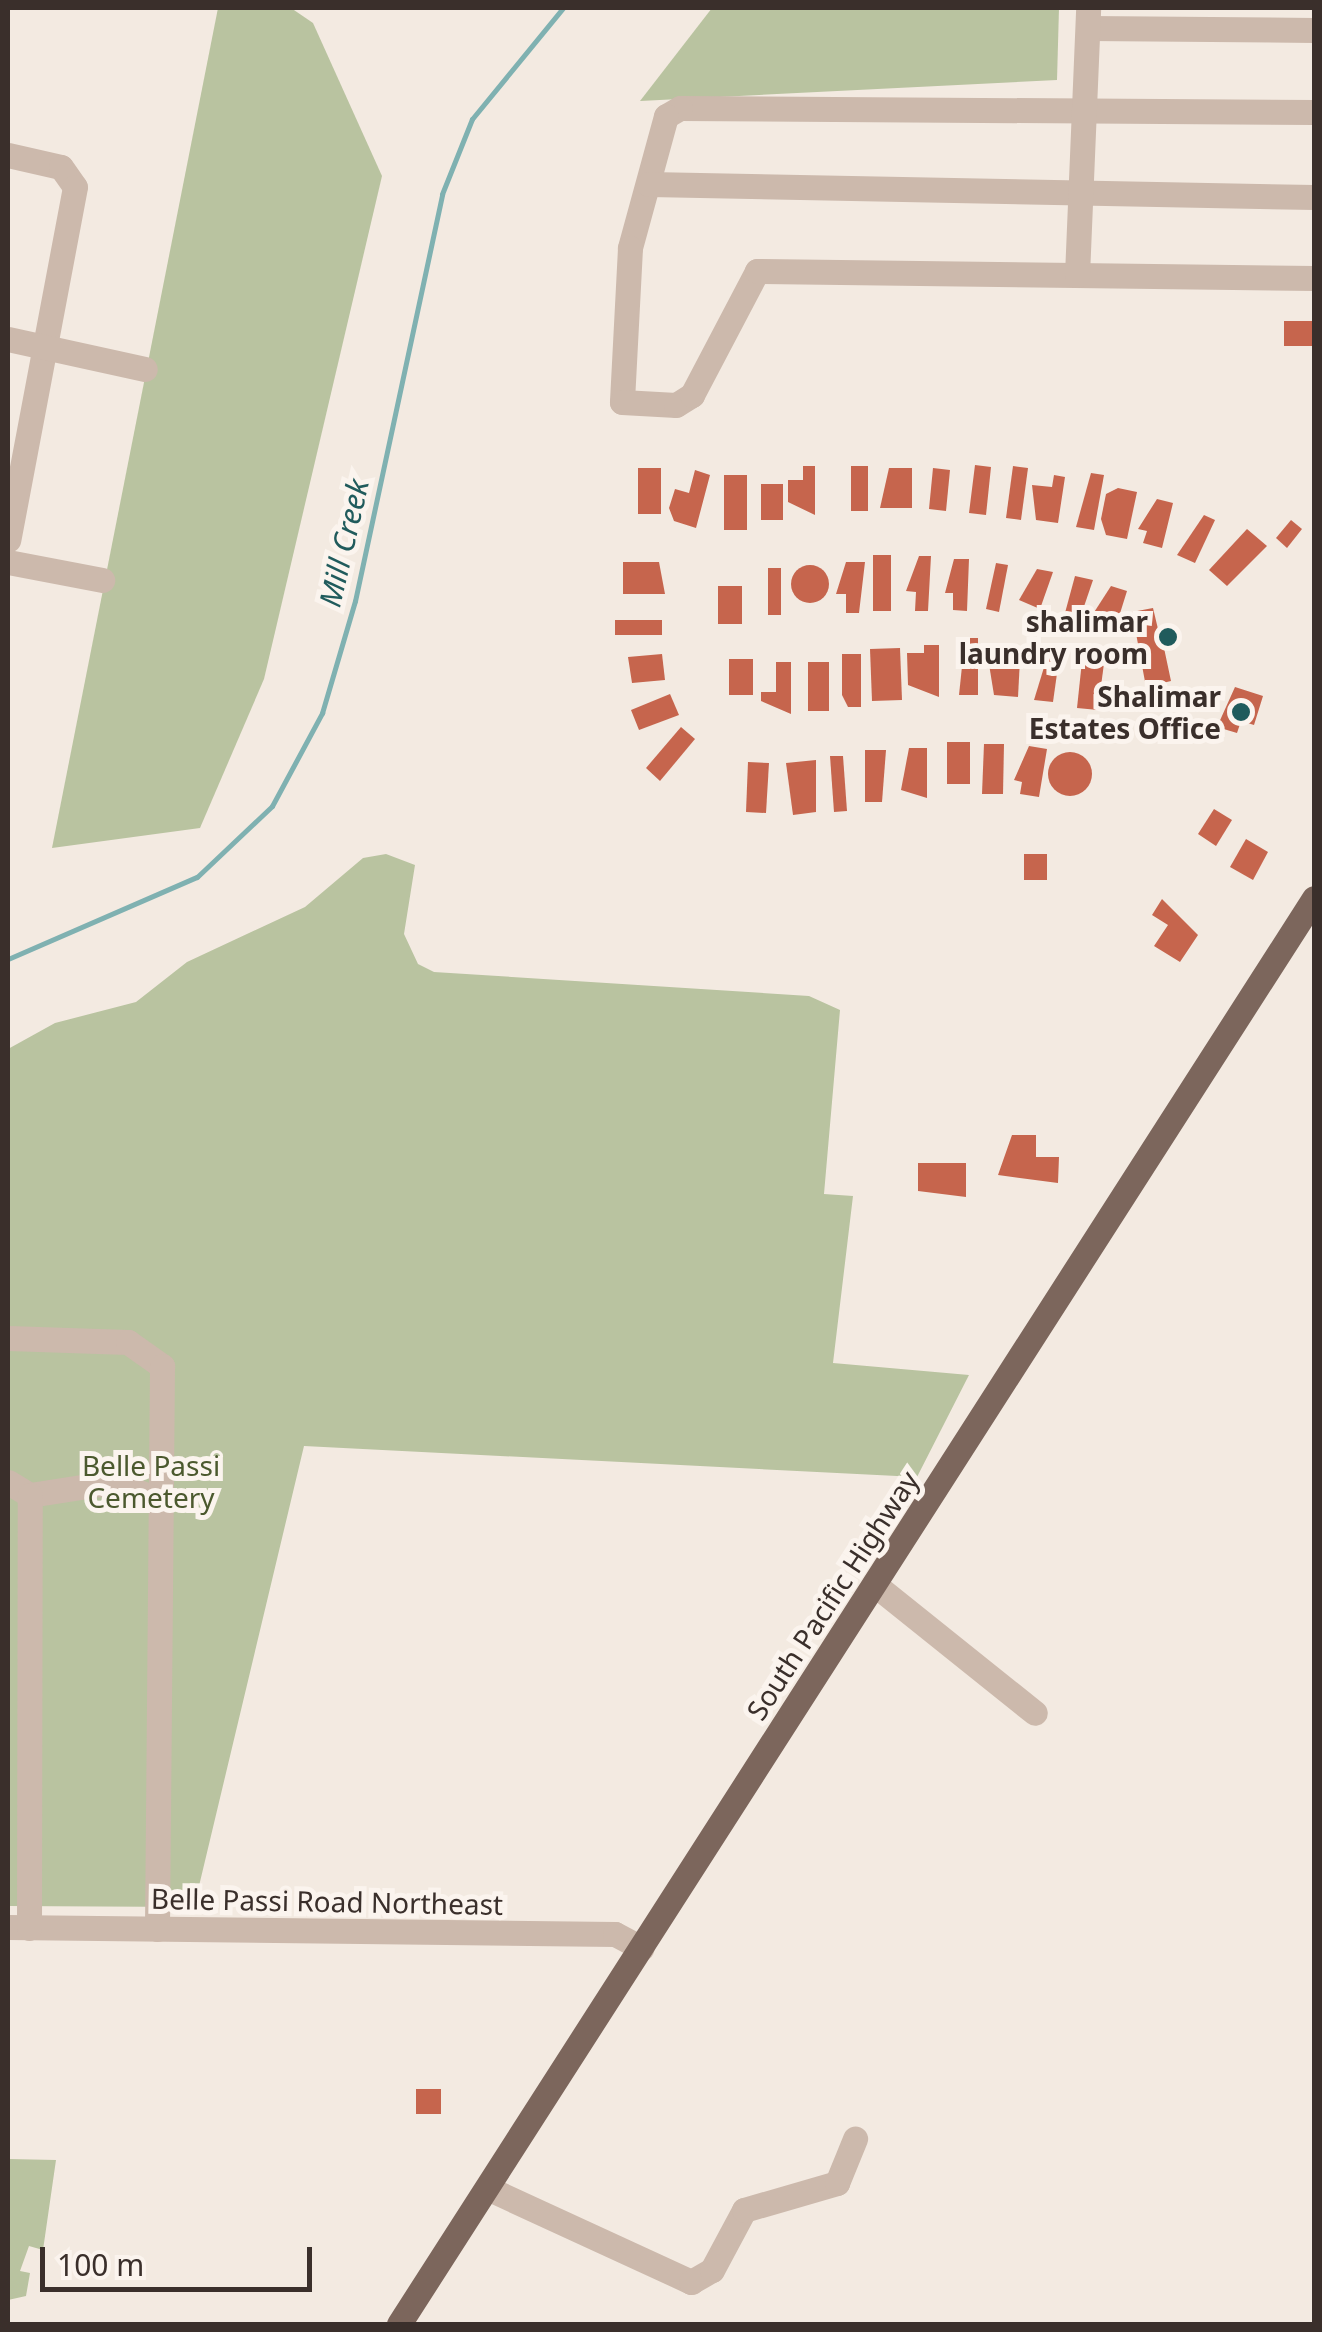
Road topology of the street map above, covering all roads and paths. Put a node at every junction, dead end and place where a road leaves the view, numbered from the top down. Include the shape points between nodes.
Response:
1 (1088, 18) edge
2 (1314, 30) edge
3 (1084, 111) junction
4 (1314, 112) edge
5 (8, 154) edge
6 (648, 184) junction
7 (1081, 193) junction
8 (1314, 198) edge
9 (1078, 275) junction
10 (1314, 278) edge
11 (8, 339) edge
12 (44, 349) junction
13 (8, 352) edge
14 (145, 369) dead end
15 (15, 462) edge
16 (8, 540) edge
17 (8, 562) edge
18 (102, 580) dead end
19 (1314, 898) edge
20 (8, 1338) edge
21 (19, 1489) edge
22 (157, 1498) junction
23 (874, 1584) junction
24 (1035, 1713) dead end
25 (18, 1928) edge
26 (158, 1929) junction
27 (642, 1948) junction
28 (855, 2139) dead end
29 (487, 2188) junction
30 (400, 2324) edge

1 - 2 street
1 - 3 street
3 - 4 street
3 - 6 street via 680,108 666,116
3 - 7 street
5 - 12 street via 71,175 74,204
6 - 7 street
6 - 9 street via 630,248 622,402 676,405 692,395 757,271
7 - 8 street
7 - 9 street
9 - 10 street
11 - 12 street
12 - 13 street
12 - 14 street
12 - 15 street
15 - 16 street
17 - 18 street
19 - 23 main road, South Pacific Highway
20 - 22 street via 128,1342 156,1354 164,1378
21 - 22 street via 113,1482
21 - 25 street
22 - 26 street
23 - 24 street
23 - 27 main road, South Pacific Highway
25 - 26 street, Belle Passi Road Northeast
26 - 27 street, Belle Passi Road Northeast via 615,1934
27 - 29 main road, South Pacific Highway
28 - 29 street via 837,2182 744,2210 712,2270 691,2282
29 - 30 main road, South Pacific Highway

